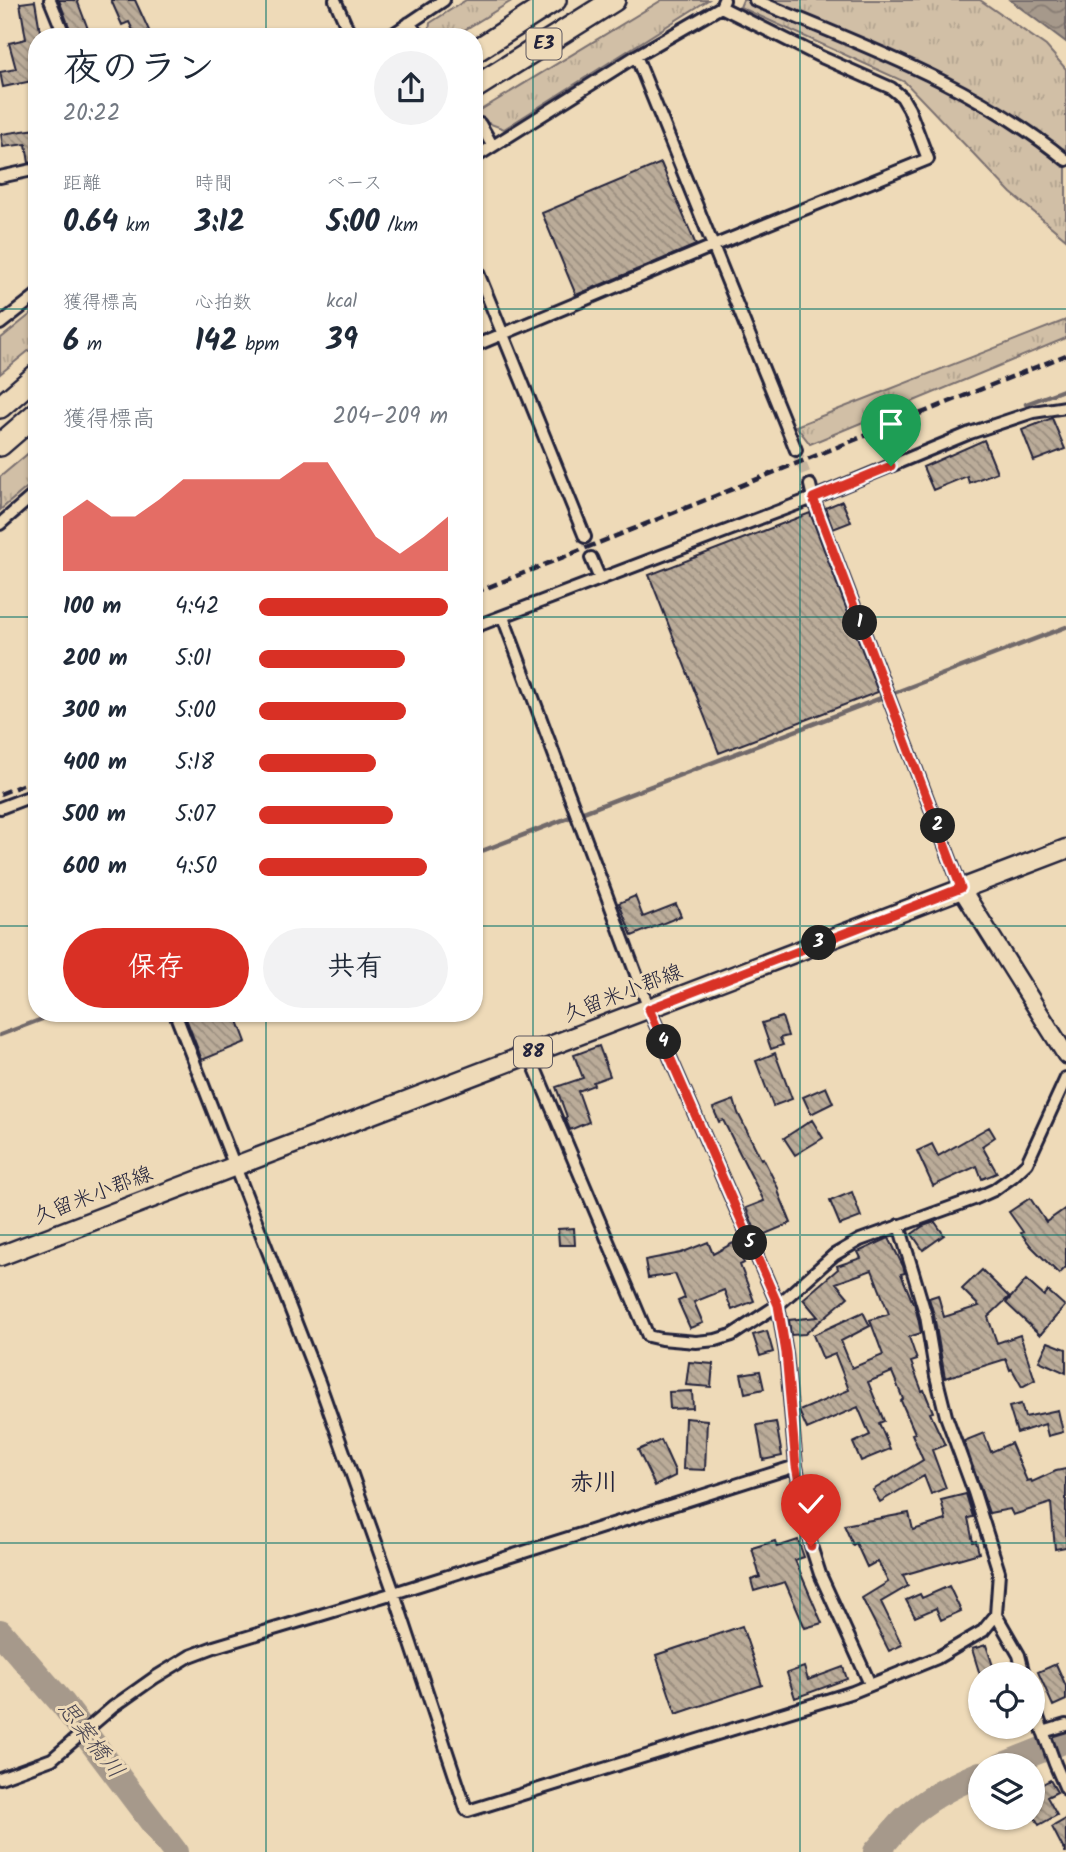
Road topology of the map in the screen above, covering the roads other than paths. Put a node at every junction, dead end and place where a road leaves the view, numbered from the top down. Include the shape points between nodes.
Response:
1 (50, 0) edge
2 (335, 0) edge
3 (444, 0) edge
4 (555, 0) edge
5 (614, 0) edge
6 (755, 0) edge
7 (722, 4) edge
8 (409, 23) junction
9 (61, 28) edge
10 (347, 28) edge
11 (402, 28) edge
12 (413, 28) edge
13 (483, 46) edge
14 (636, 56) junction
15 (483, 82) edge
16 (483, 129) edge
17 (492, 145) junction
18 (483, 152) edge
19 (1066, 160) edge
20 (28, 171) edge
21 (0, 177) edge
22 (713, 246) junction
23 (483, 284) edge
24 (28, 302) edge
25 (0, 324) edge
26 (504, 334) junction
27 (483, 342) edge
28 (28, 383) edge
29 (0, 407) edge
30 (1066, 407) edge
31 (28, 421) edge
32 (0, 445) edge
33 (796, 450) tunnel mouth
34 (810, 485) tunnel mouth
35 (813, 498) junction
36 (28, 500) edge
37 (0, 524) edge
38 (585, 537) tunnel mouth
39 (591, 558) tunnel mouth
40 (600, 579) junction
41 (503, 617) junction
42 (483, 624) edge
43 (28, 797) edge
44 (0, 808) edge
45 (1066, 849) edge
46 (961, 888) junction
47 (649, 1009) junction
48 (178, 1022) edge
49 (529, 1054) junction
50 (1066, 1055) edge
51 (1066, 1078) edge
52 (234, 1166) junction
53 (899, 1225) junction
54 (0, 1256) edge
55 (778, 1305) junction
56 (796, 1466) junction
57 (394, 1593) junction
58 (996, 1615) junction
59 (1020, 1662) edge
60 (870, 1684) junction
61 (1066, 1725) edge
62 (1045, 1736) joint
63 (0, 1778) edge
64 (1066, 1789) edge

1 - 9 street
2 - 10 street
3 - 8 street
4 - 13 highway, E3
5 - 15 highway, E3
6 - 19 street via 940,79 999,112
7 - 14 street
7 - 22 street via 891,88 909,109 928,159
8 - 11 street
8 - 12 street
14 - 17 street
14 - 22 street
16 - 17 street
17 - 18 street
20 - 21 street
22 - 26 street
22 - 33 street
23 - 26 street
24 - 25 street
26 - 27 street
26 - 38 street
28 - 29 highway
30 - 35 street via 1033,412 970,433
31 - 32 highway
34 - 35 street
35 - 40 street
35 - 46 street
36 - 37 street
39 - 40 street
40 - 41 street
41 - 42 street
41 - 47 street
43 - 44 street
45 - 46 main road, 久留米小郡線 / 88
46 - 47 main road, 久留米小郡線 / 88
46 - 50 street
47 - 49 main road, 久留米小郡線 / 88
47 - 55 street
48 - 52 street
49 - 52 main road, 久留米小郡線 / 88
49 - 55 street via 648,1336 716,1340 732,1335
51 - 53 street via 1027,1163 1012,1178 974,1199
52 - 54 main road, 久留米小郡線 / 88
52 - 57 street via 319,1382
53 - 55 street via 834,1255
53 - 58 street via 926,1316 946,1416 999,1572
55 - 56 street
56 - 57 street
56 - 60 street via 820,1574
57 - 60 street via 468,1811
57 - 63 street via 190,1656 113,1707 52,1759
58 - 59 street
58 - 60 street via 983,1631 937,1658
61 - 62 street
62 - 64 street

